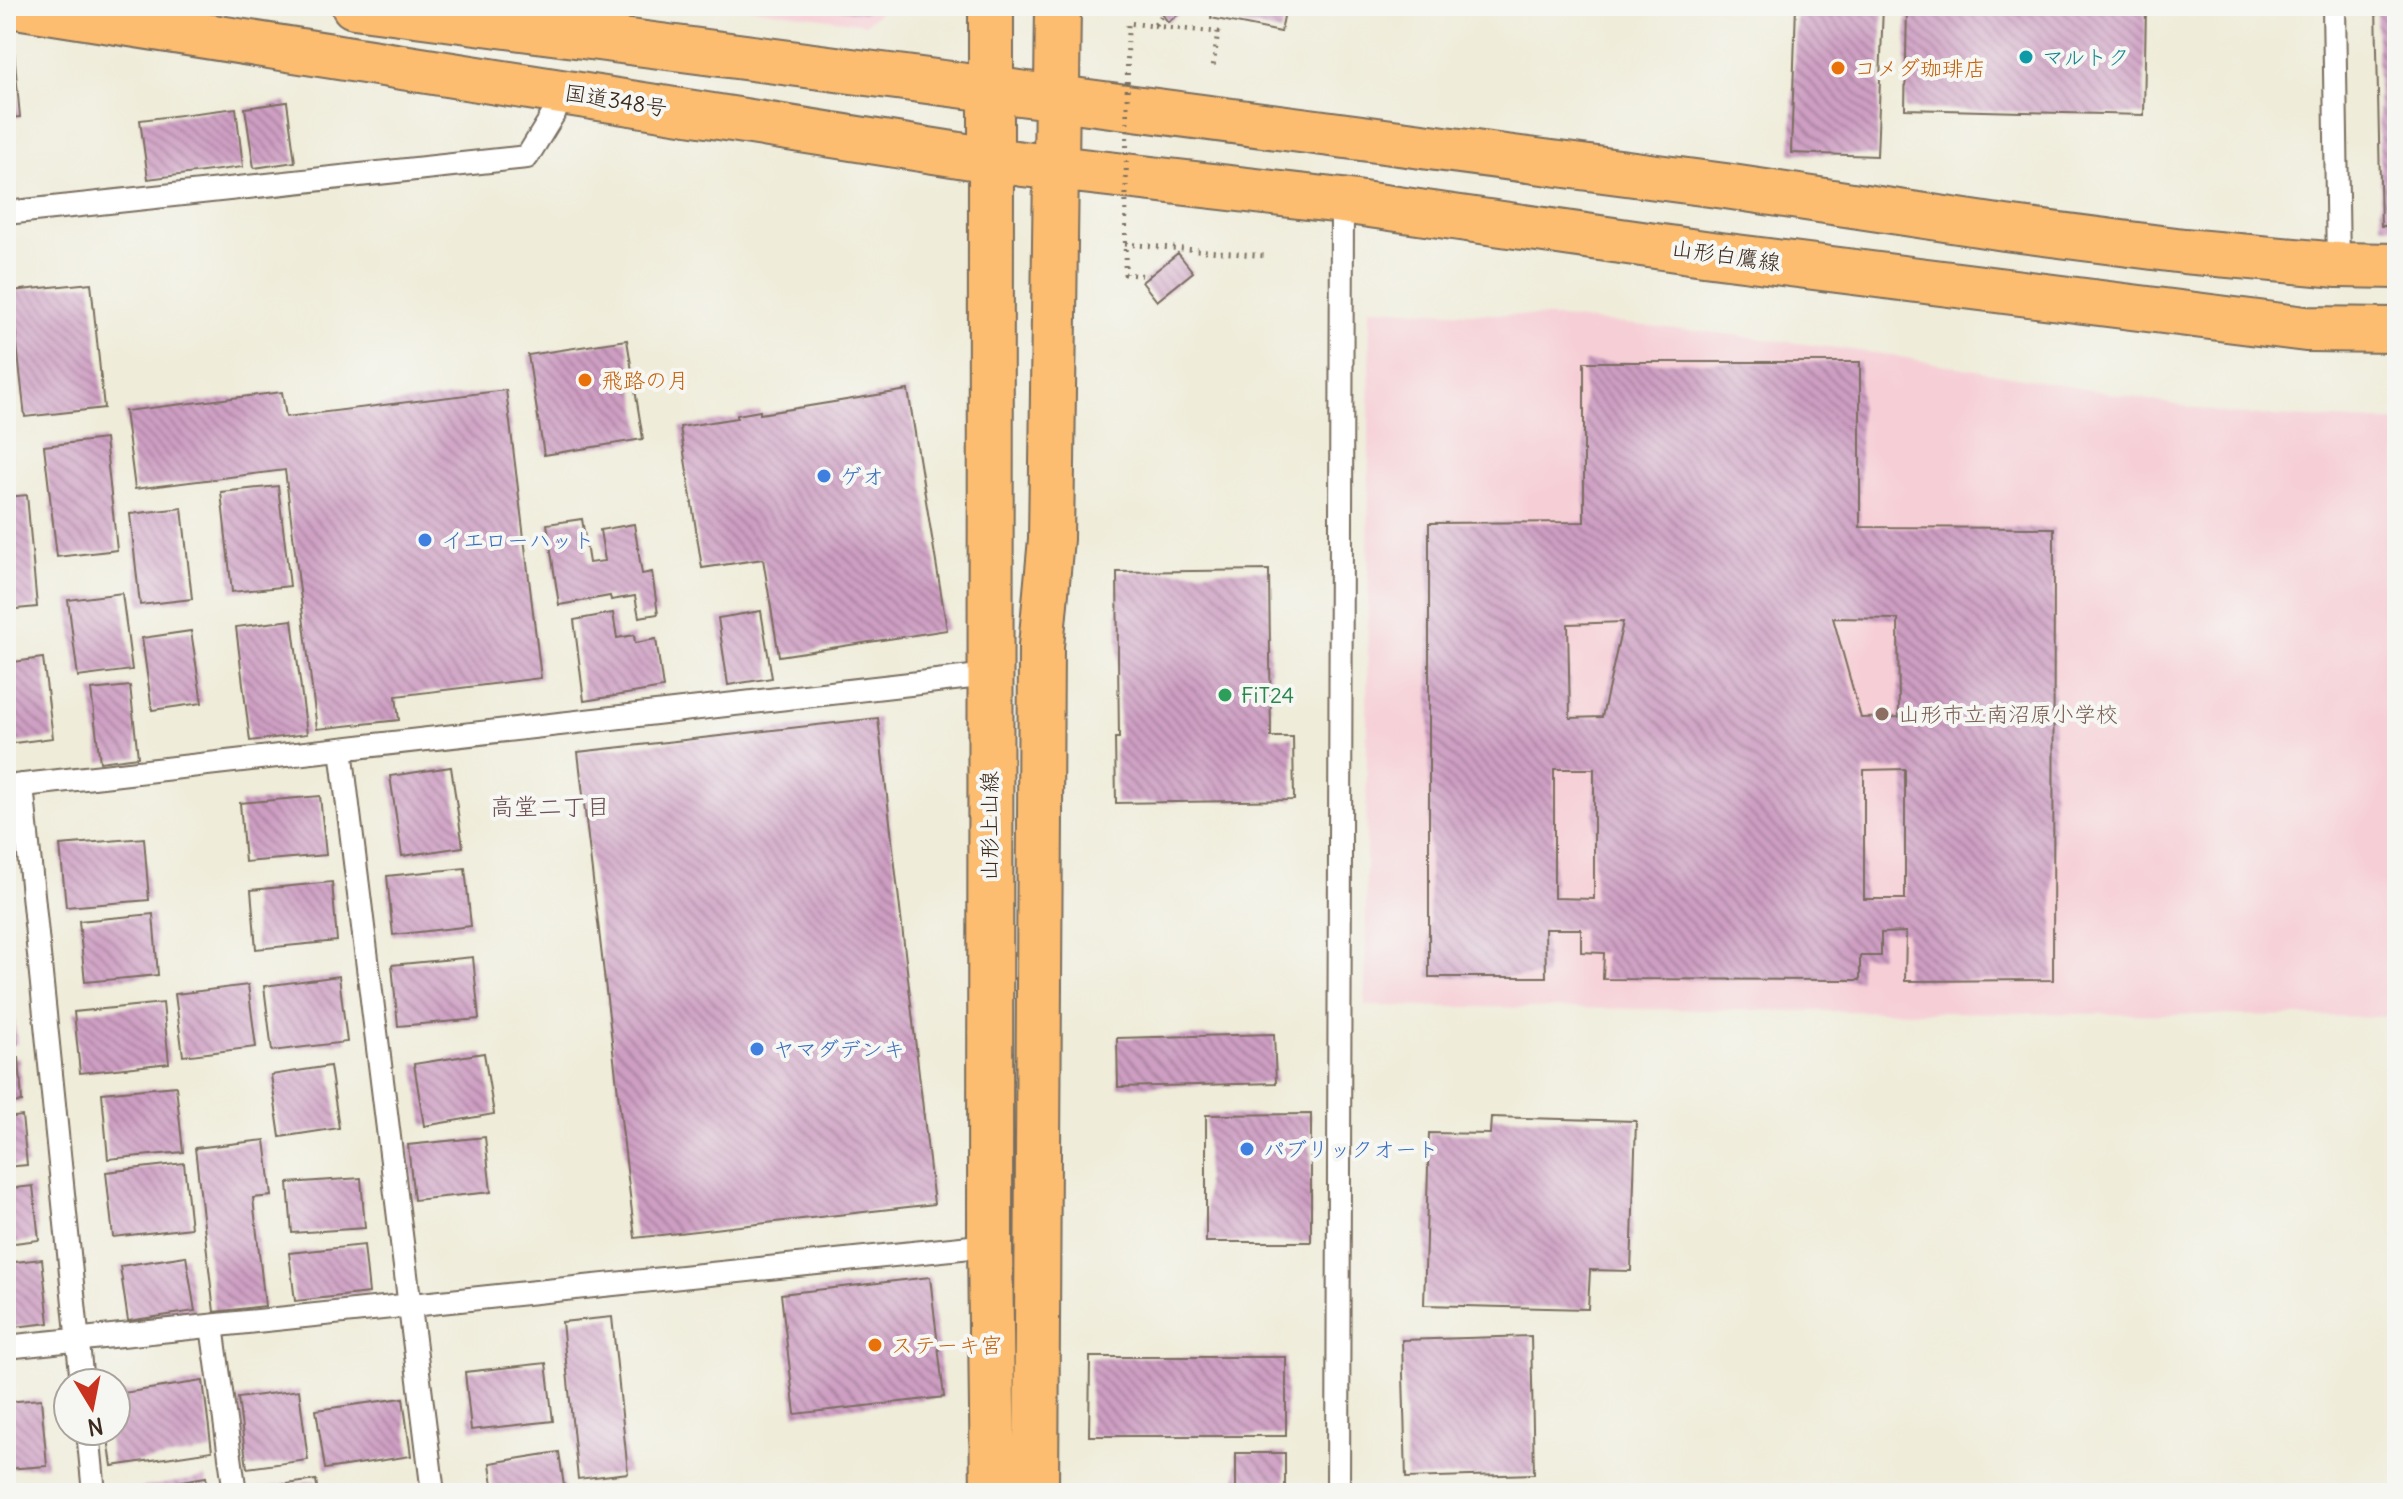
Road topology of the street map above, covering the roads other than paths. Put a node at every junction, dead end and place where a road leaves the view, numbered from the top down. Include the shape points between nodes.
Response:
1 (16, 6) edge
2 (354, 6) edge
3 (991, 6) edge
4 (1058, 6) edge
5 (2334, 6) edge
6 (990, 89) junction
7 (567, 92) junction
8 (1058, 98) junction
9 (991, 160) junction
10 (1056, 168) junction
11 (1342, 201) junction
12 (6, 213) edge
13 (2338, 265) junction
14 (2397, 266) edge
15 (2397, 330) edge
16 (989, 675) junction
17 (341, 749) junction
18 (14, 786) edge
19 (990, 1245) junction
20 (409, 1305) junction
21 (212, 1326) junction
22 (78, 1339) junction
23 (6, 1347) edge
24 (81, 1367) edge
25 (90, 1447) edge
26 (94, 1493) edge
27 (235, 1493) edge
28 (433, 1493) edge
29 (993, 1493) edge
30 (1036, 1493) edge
31 (1338, 1493) edge

1 - 7 main road, 国道348号
2 - 6 main road
3 - 6 main road
4 - 8 main road
5 - 13 lane
6 - 8 main road
6 - 9 main road, 山形上山線
7 - 9 main road, 国道348号
7 - 12 lane via 527,157
8 - 10 main road
8 - 13 main road via 2005,228
9 - 10 main road, 国道348号
9 - 16 main road, 山形上山線
10 - 11 main road, 山形白鷹線
10 - 30 main road via 1051,539 1041,646
11 - 15 main road, 山形白鷹線 via 2306,329
11 - 31 lane
13 - 14 main road
16 - 17 lane
16 - 19 main road, 山形上山線
17 - 18 lane
17 - 20 lane
18 - 22 lane
19 - 20 lane
19 - 29 main road, 山形上山線
20 - 21 lane
20 - 28 lane
21 - 22 lane
21 - 27 lane
22 - 23 lane
22 - 24 lane
25 - 26 lane

